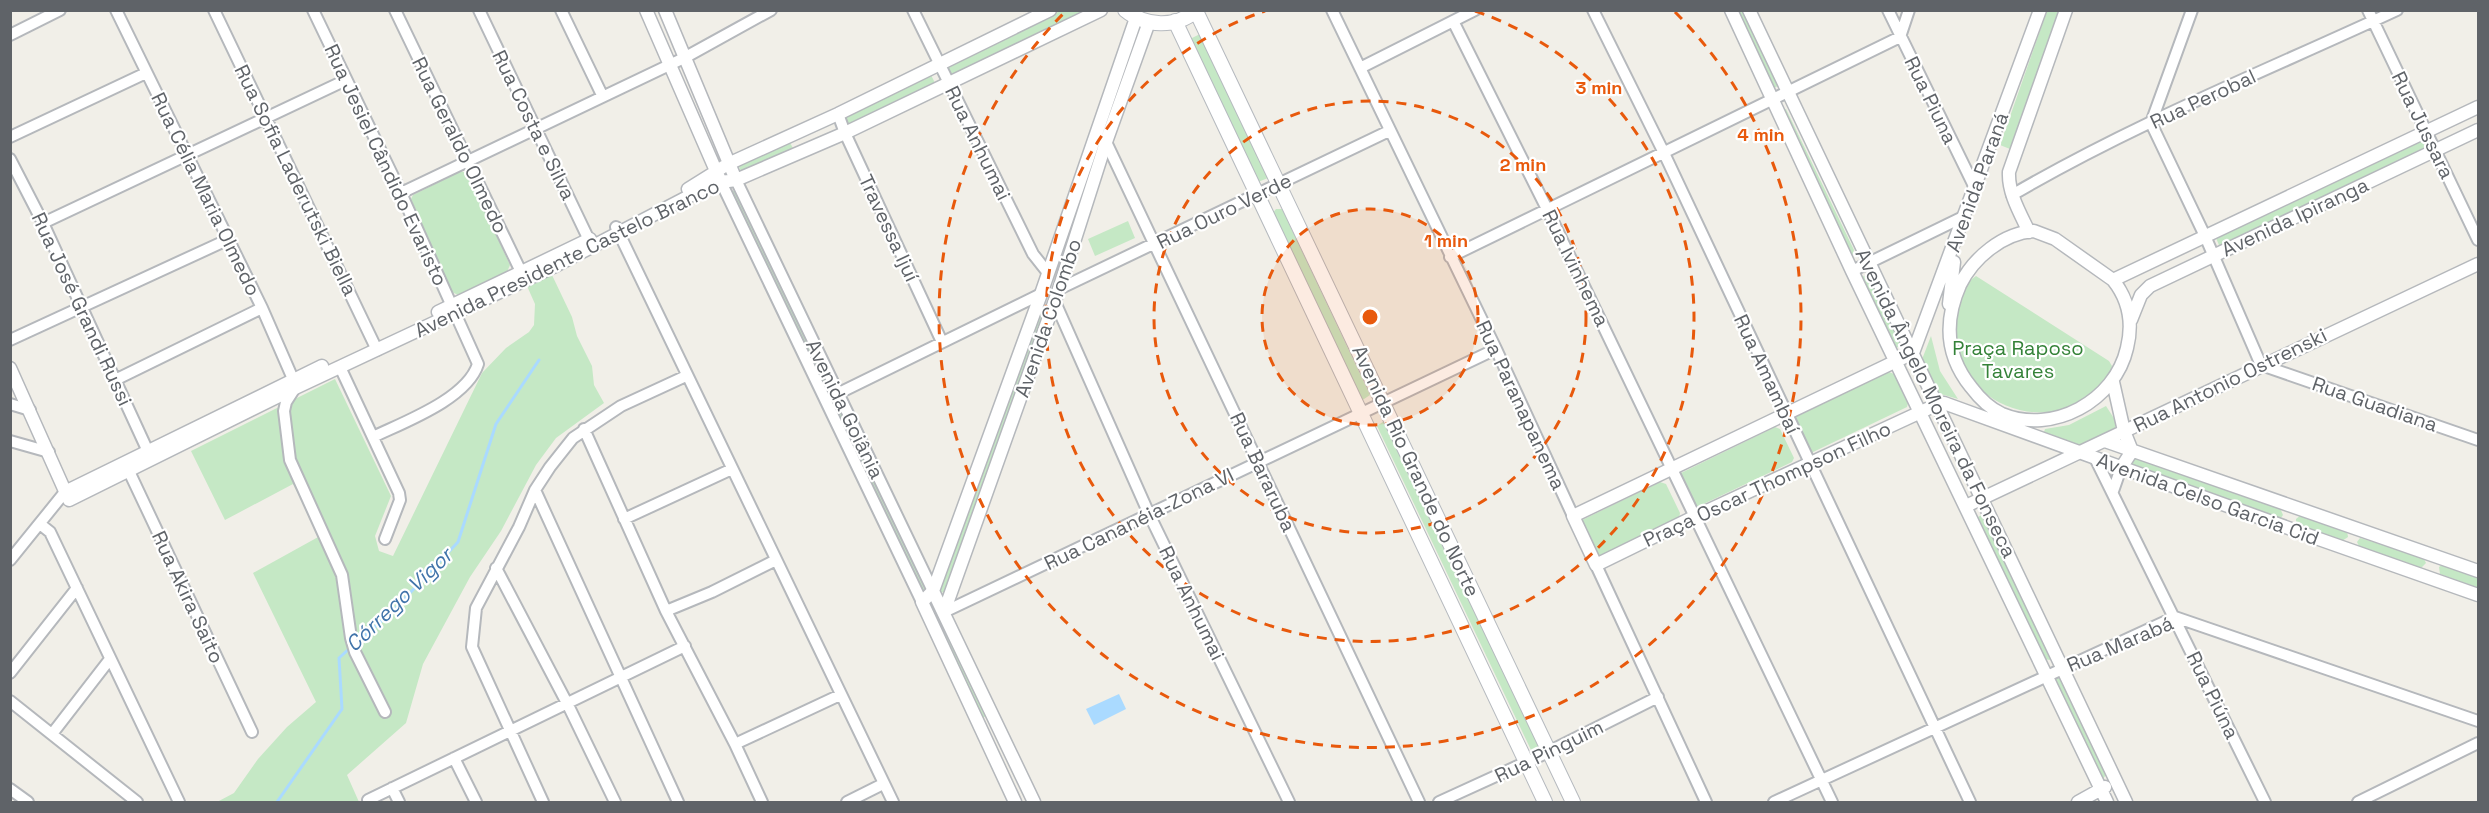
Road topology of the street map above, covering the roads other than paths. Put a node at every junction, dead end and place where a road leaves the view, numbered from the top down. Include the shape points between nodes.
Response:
1 (60, 10) edge
2 (116, 10) edge
3 (214, 10) edge
4 (312, 10) edge
5 (395, 10) edge
6 (479, 10) edge
7 (561, 10) edge
8 (646, 10) edge
9 (665, 10) edge
10 (771, 10) edge
11 (913, 10) edge
12 (1050, 10) edge
13 (1101, 10) edge
14 (1196, 10) edge
15 (1332, 10) edge
16 (1475, 10) edge
17 (1593, 10) edge
18 (1731, 10) edge
19 (1749, 10) edge
20 (1887, 10) edge
21 (1909, 10) edge
22 (2040, 10) edge
23 (2066, 10) edge
24 (2192, 10) edge
25 (2367, 10) edge
26 (2397, 10) edge
27 (1136, 17) edge
28 (1175, 21) junction
29 (1453, 21) junction
30 (2373, 22) junction
31 (10, 35) edge
32 (1900, 37) junction
33 (684, 58) junction
34 (939, 63) junction
35 (668, 64) junction
36 (1360, 68) junction
37 (146, 73) junction
38 (346, 80) junction
39 (949, 84) junction
40 (1787, 90) junction
41 (602, 95) junction
42 (1772, 97) junction
43 (2478, 107) edge
44 (838, 114) junction
45 (265, 118) junction
46 (2151, 123) junction
47 (536, 128) junction
48 (2478, 130) edge
49 (1389, 131) junction
50 (2426, 132) junction
51 (845, 133) junction
52 (794, 134) junction
53 (10, 137) edge
54 (1106, 142) junction
55 (801, 151) junction
56 (1663, 151) junction
57 (2435, 152) junction
58 (187, 154) junction
59 (10, 159) edge
60 (469, 161) junction
61 (728, 164) junction
62 (718, 178) junction
63 (736, 180) junction
64 (1280, 183) junction
65 (1975, 188) junction
66 (401, 193) junction
67 (1257, 194) junction
68 (2012, 195) junction
69 (1547, 208) junction
70 (1963, 222) junction
71 (43, 223) junction
72 (617, 230) junction
73 (2029, 232) junction
74 (2205, 236) junction
75 (227, 240) junction
76 (589, 240) junction
77 (2478, 240) edge
78 (1156, 244) junction
79 (2214, 255) junction
80 (1450, 257) junction
81 (1869, 262) junction
82 (2478, 264) edge
83 (1852, 271) junction
84 (1048, 273) junction
85 (523, 276) junction
86 (2113, 280) junction
87 (1061, 284) junction
88 (1041, 294) junction
89 (1055, 302) junction
90 (80, 307) junction
91 (262, 308) junction
92 (454, 309) junction
93 (1951, 311) junction
94 (2130, 324) junction
95 (10, 340) edge
96 (942, 342) junction
97 (376, 346) junction
98 (1496, 349) junction
99 (1913, 353) junction
100 (1896, 362) junction
101 (2262, 365) junction
102 (340, 367) junction
103 (10, 368) edge
104 (686, 376) junction
105 (115, 380) junction
106 (2113, 382) junction
107 (294, 384) junction
108 (838, 394) junction
109 (825, 400) junction
110 (1382, 402) junction
111 (10, 404) edge
112 (1938, 404) junction
113 (1985, 404) junction
114 (2118, 406) junction
115 (1959, 407) junction
116 (30, 410) junction
117 (1360, 412) junction
118 (1921, 412) junction
119 (1785, 414) junction
120 (2040, 419) junction
121 (2141, 423) junction
122 (2007, 426) junction
123 (1948, 427) junction
124 (584, 429) junction
125 (2124, 431) junction
126 (373, 437) junction
127 (2478, 440) edge
128 (10, 441) edge
129 (2105, 441) junction
130 (2055, 443) junction
131 (2133, 451) junction
132 (49, 452) junction
133 (2080, 452) junction
134 (150, 455) junction
135 (2095, 458) junction
136 (1258, 462) junction
137 (1810, 463) junction
138 (2053, 465) junction
139 (127, 466) junction
140 (1672, 467) junction
141 (2121, 468) junction
142 (732, 469) junction
143 (535, 490) junction
144 (2113, 491) junction
145 (67, 496) junction
146 (1983, 498) junction
147 (1966, 506) junction
148 (2295, 507) junction
149 (1149, 514) junction
150 (1573, 516) junction
151 (1696, 516) junction
152 (624, 519) junction
153 (40, 524) junction
154 (2288, 528) junction
155 (2357, 528) junction
156 (385, 539) dead end
157 (2349, 550) junction
158 (2434, 556) junction
159 (10, 560) edge
160 (776, 560) junction
161 (1596, 565) junction
162 (496, 568) junction
163 (2478, 571) edge
164 (2427, 577) junction
165 (76, 588) junction
166 (933, 591) junction
167 (2478, 595) edge
168 (922, 602) junction
169 (666, 611) junction
170 (944, 612) junction
171 (2175, 616) junction
172 (931, 621) junction
173 (685, 646) junction
174 (110, 659) junction
175 (2062, 669) junction
176 (10, 673) edge
177 (2047, 676) junction
178 (620, 678) junction
179 (840, 695) junction
180 (1658, 698) junction
181 (10, 701) edge
182 (568, 705) junction
183 (385, 712) dead end
184 (996, 720) junction
185 (2478, 722) edge
186 (980, 726) junction
187 (1935, 728) junction
188 (510, 731) junction
189 (252, 732) dead end
190 (52, 734) junction
191 (2478, 743) edge
192 (735, 744) junction
193 (1549, 752) junction
194 (454, 758) junction
195 (1526, 762) junction
196 (1821, 781) junction
197 (2115, 782) junction
198 (883, 784) junction
199 (392, 788) junction
200 (10, 789) edge
201 (2100, 789) junction
202 (2124, 799) edge
203 (369, 800) dead end
204 (1032, 801) edge
205 (28, 802) edge
206 (137, 802) edge
207 (179, 802) edge
208 (399, 802) edge
209 (476, 802) edge
210 (543, 802) edge
211 (615, 802) edge
212 (678, 802) edge
213 (762, 802) edge
214 (847, 802) edge
215 (893, 802) edge
216 (1015, 802) edge
217 (1290, 802) edge
218 (1419, 802) edge
219 (1439, 802) edge
220 (1545, 802) edge
221 (1574, 802) edge
222 (1706, 802) edge
223 (1774, 802) edge
224 (1832, 802) edge
225 (1970, 802) edge
226 (2078, 802) edge
227 (2107, 802) edge
228 (2265, 802) edge
229 (2358, 802) edge

1 - 31 street
2 - 37 street, Rua Célia Maria Olmedo
3 - 45 street, Rua Sofia Laderutski Biella
4 - 38 street, Rua Jesiel Cândido Evaristo
5 - 60 street, Rua Geraldo Olmedo
6 - 47 street, Rua Costa e Silva
7 - 41 street
8 - 35 street, Avenida Goiânia
9 - 33 street, Avenida Goiânia
10 - 33 street
11 - 34 street, Rua Anhumai
12 - 34 street, Avenida Presidente Castelo Branco
13 - 39 street, Avenida Presidente Castelo Branco
14 - 28 main road
14 - 64 main road, Avenida Rio Grande do Norte
15 - 36 street, Rua Paranapanema
16 - 29 street
17 - 56 street, Rua Amambaí
18 - 42 street
19 - 40 street, Avenida Ângelo Moreira da Fonseca
20 - 32 street, Rua Piuna
21 - 32 street
22 - 65 street, Avenida Paraná
23 - 68 street, Avenida Paraná via 2009,172
24 - 46 street
25 - 30 street, Rua Jussara
26 - 30 street, Rua Perobal
27 - 28 main road
27 - 54 street, Avenida Colombo
27 - 84 street, Avenida Colombo
28 - 67 main road, Avenida Rio Grande do Norte
29 - 36 street
29 - 69 street, Rua Ivinhema
30 - 46 street, Rua Perobal
30 - 50 street, Rua Jussara
32 - 40 street
32 - 65 street, Rua Piuna
33 - 35 street
33 - 61 street, Avenida Goiânia
34 - 39 street, Rua Anhumai
34 - 44 street, Avenida Presidente Castelo Branco
35 - 41 street
35 - 62 street, Avenida Goiânia
36 - 49 street, Rua Paranapanema
37 - 53 street
37 - 58 street, Rua Célia Maria Olmedo
38 - 45 street
38 - 66 street, Rua Jesiel Cândido Evaristo
39 - 51 street, Avenida Presidente Castelo Branco
39 - 84 street, Rua Anhumai via 1033,254
40 - 42 street
40 - 81 street, Avenida Ângelo Moreira da Fonseca
41 - 47 street
42 - 56 street
42 - 83 street
43 - 50 street, Avenida Ipiranga
44 - 51 street, Travessa Ijuí
44 - 52 street, Avenida Presidente Castelo Branco
45 - 58 street
45 - 97 street, Rua Sofia Laderutski Biella
46 - 68 street, Rua Perobal
46 - 74 street
47 - 60 street
47 - 76 street, Rua Costa e Silva
48 - 57 street, Avenida Ipiranga
49 - 64 street, Rua Ouro Verde
49 - 80 street, Rua Paranapanema
50 - 57 street, Rua Jussara
50 - 74 street, Avenida Ipiranga
51 - 55 street, Avenida Presidente Castelo Branco
51 - 96 street, Travessa Ijuí
52 - 55 street
52 - 61 street, Avenida Presidente Castelo Branco
54 - 78 street, Rua Bararuba
54 - 87 street, Avenida Colombo
55 - 63 street, Avenida Presidente Castelo Branco
56 - 69 street
56 - 119 street, Rua Amambaí
57 - 77 street, Rua Jussara
57 - 79 street, Avenida Ipiranga
58 - 71 street
58 - 75 street, Rua Célia Maria Olmedo
59 - 71 street, Rua José Grandi Russi
60 - 66 street
60 - 85 street, Rua Geraldo Olmedo
61 - 62 street, Avenida Presidente Castelo Branco
61 - 63 street, Avenida Goiânia
62 - 63 street, Avenida Presidente Castelo Branco
62 - 72 street, Avenida Presidente Castelo Branco
62 - 109 street, Avenida Goiânia
63 - 108 street, Avenida Goiânia
64 - 67 street, Rua Ouro Verde
64 - 110 main road, Avenida Rio Grande do Norte
65 - 70 street, Avenida Paraná
66 - 92 street, Rua Jesiel Cândido Evaristo
67 - 78 street, Rua Ouro Verde
67 - 117 main road, Avenida Rio Grande do Norte
68 - 73 street, Avenida Paraná
69 - 80 street
69 - 140 street, Rua Ivinhema
70 - 81 street
70 - 93 street via 1950,286
70 - 99 street, Avenida Paraná
71 - 90 street, Rua José Grandi Russi
72 - 76 street, Avenida Presidente Castelo Branco
72 - 85 street, Avenida Presidente Castelo Branco
72 - 104 street
73 - 86 street via 2055,239
73 - 93 street via 2002,242 1979,258 1960,285
74 - 79 street
74 - 86 street, Avenida Ipiranga
75 - 90 street
75 - 91 street, Rua Célia Maria Olmedo
76 - 85 street, Avenida Presidente Castelo Branco
78 - 87 street, Rua Ouro Verde
78 - 136 street, Rua Bararuba
79 - 94 street, Avenida Ipiranga via 2150,286 2138,301
79 - 101 street
80 - 98 street, Rua Paranapanema
81 - 83 street
81 - 99 street, Avenida Ângelo Moreira da Fonseca
82 - 101 street, Rua Antonio Ostrenski
83 - 100 street
84 - 87 street via 1057,273
84 - 88 street, Avenida Colombo
85 - 92 street, Avenida Presidente Castelo Branco
86 - 94 street via 2128,307
87 - 89 street, Avenida Colombo
88 - 89 street via 1048,302
88 - 96 street
88 - 166 street, Avenida Colombo
89 - 149 street, Rua Anhumai
89 - 170 street, Avenida Colombo
90 - 95 street
90 - 105 street, Rua José Grandi Russi
91 - 105 street
91 - 107 street, Rua Célia Maria Olmedo
92 - 97 street, Avenida Presidente Castelo Branco
92 - 126 street, Rua Jesiel Cândido Evaristo via 478,364 471,378 448,399
93 - 113 street via 1949,338 1955,363
94 - 106 street via 2123,363
96 - 108 street
97 - 102 street, Avenida Presidente Castelo Branco
97 - 107 street, Avenida Presidente Castelo Branco
98 - 110 street, Rua Cananéia-Zona VI
98 - 150 street, Rua Paranapanema
99 - 100 street
99 - 112 street, Avenida Ângelo Moreira da Fonseca
100 - 118 street
100 - 119 street
101 - 121 street, Rua Antonio Ostrenski
101 - 127 street, Rua Guadiana
102 - 107 street, Avenida Presidente Castelo Branco
102 - 126 street
103 - 116 street
104 - 124 street via 621,406
104 - 142 street
105 - 134 street, Rua José Grandi Russi
106 - 114 street
106 - 120 street via 2079,409
107 - 134 street, Avenida Presidente Castelo Branco
107 - 183 street via 284,411 290,460 342,574 355,652
108 - 109 street
108 - 166 street, Avenida Goiânia
109 - 168 street, Avenida Goiânia
110 - 117 street, Rua Cananéia-Zona VI
110 - 193 main road, Avenida Rio Grande do Norte
111 - 116 street
112 - 115 street, Avenida Celso Garcia Cid
112 - 118 street, Praça Oscar Thompson Filho
112 - 123 street, Avenida Ângelo Moreira da Fonseca
113 - 120 street via 2008,416
113 - 122 street
114 - 121 street via 2129,418
114 - 125 street
115 - 122 street, Avenida Celso Garcia Cid
115 - 123 street
116 - 132 street
117 - 136 street, Rua Cananéia-Zona VI
117 - 195 main road, Avenida Rio Grande do Norte
118 - 137 street, Praça Oscar Thompson Filho
118 - 147 street
119 - 137 street, Rua Amambaí
119 - 140 street
120 - 122 street
121 - 125 street, Rua Antonio Ostrenski
122 - 130 street, Avenida Celso Garcia Cid
123 - 146 street, Avenida Ângelo Moreira da Fonseca
124 - 143 street via 561,452
124 - 152 street
125 - 129 street, Rua Antonio Ostrenski
125 - 131 street
126 - 156 street via 400,500
128 - 132 street
129 - 131 street, Avenida Celso Garcia Cid
129 - 133 street, Rua Antonio Ostrenski
130 - 133 street, Avenida Celso Garcia Cid
130 - 138 street
131 - 141 street
131 - 148 street, Avenida Celso Garcia Cid
132 - 145 street
133 - 135 street, Avenida Celso Garcia Cid
133 - 138 street, Rua Antonio Ostrenski
134 - 139 street, Avenida Presidente Castelo Branco
135 - 141 street, Avenida Celso Garcia Cid
135 - 144 street, Rua Piúna
136 - 149 street, Rua Cananéia-Zona VI
136 - 218 street, Rua Bararuba
137 - 151 street, Praça Oscar Thompson Filho
137 - 187 street, Rua Amambaí
138 - 146 street, Rua Antonio Ostrenski
139 - 145 street, Avenida Presidente Castelo Branco
139 - 189 street, Rua Akira Saito
140 - 150 street
140 - 151 street, Rua Ivinhema
141 - 144 street
141 - 154 street, Avenida Celso Garcia Cid
142 - 152 street
142 - 160 street
143 - 162 street
143 - 178 street
144 - 171 street, Rua Piúna
145 - 153 street
146 - 147 street, Rua Antonio Ostrenski
146 - 175 street, Avenida Ângelo Moreira da Fonseca
147 - 177 street
148 - 154 street
148 - 155 street, Avenida Celso Garcia Cid
149 - 170 street, Rua Cananéia-Zona VI
149 - 217 street, Rua Anhumai
150 - 161 street, Rua Paranapanema
151 - 161 street, Praça Oscar Thompson Filho
151 - 196 street, Rua Ivinhema
152 - 169 street
153 - 159 street
153 - 165 street via 50,532
154 - 157 street, Avenida Celso Garcia Cid
155 - 157 street
155 - 158 street, Avenida Celso Garcia Cid
157 - 164 street, Avenida Celso Garcia Cid
158 - 163 street, Avenida Celso Garcia Cid
158 - 164 street
160 - 169 street
160 - 179 street
161 - 180 street, Rua Paranapanema
162 - 182 street
162 - 188 street via 476,608 472,647
164 - 167 street, Avenida Celso Garcia Cid
165 - 174 street
165 - 176 street
166 - 168 street
166 - 170 street, Avenida Goiânia
168 - 172 street, Avenida Goiânia
169 - 173 street
170 - 172 street
170 - 184 street, Avenida Goiânia
171 - 175 street, Rua Marabá
171 - 185 street, Rua Marabá
171 - 228 street, Rua Piúna
172 - 186 street, Avenida Goiânia
173 - 178 street
173 - 192 street
174 - 190 street
174 - 207 street
175 - 177 street, Rua Marabá
175 - 197 street, Avenida Ângelo Moreira da Fonseca
177 - 187 street, Rua Marabá
177 - 201 street
178 - 182 street
178 - 212 street
179 - 192 street
179 - 198 street
180 - 193 street, Rua Pinguim
180 - 222 street, Rua Paranapanema
181 - 190 street
182 - 188 street
182 - 211 street
184 - 186 street
184 - 204 street, Avenida Goiânia
186 - 216 street, Avenida Goiânia
187 - 196 street, Rua Marabá
187 - 225 street, Rua Amambaí
188 - 194 street
188 - 210 street
190 - 206 street
191 - 229 street
192 - 213 street
193 - 195 street, Rua Pinguim
193 - 221 main road, Avenida Rio Grande do Norte
194 - 199 street
194 - 209 street
195 - 219 street, Rua Pinguim
195 - 220 main road, Avenida Rio Grande do Norte
196 - 223 street, Rua Marabá
196 - 224 street, Rua Ivinhema
197 - 201 street
197 - 202 street, Avenida Ângelo Moreira da Fonseca
198 - 214 street
198 - 215 street
199 - 203 street
199 - 208 street
200 - 205 street
201 - 226 street
201 - 227 street
202 - 227 street
204 - 216 street via 1022,794

